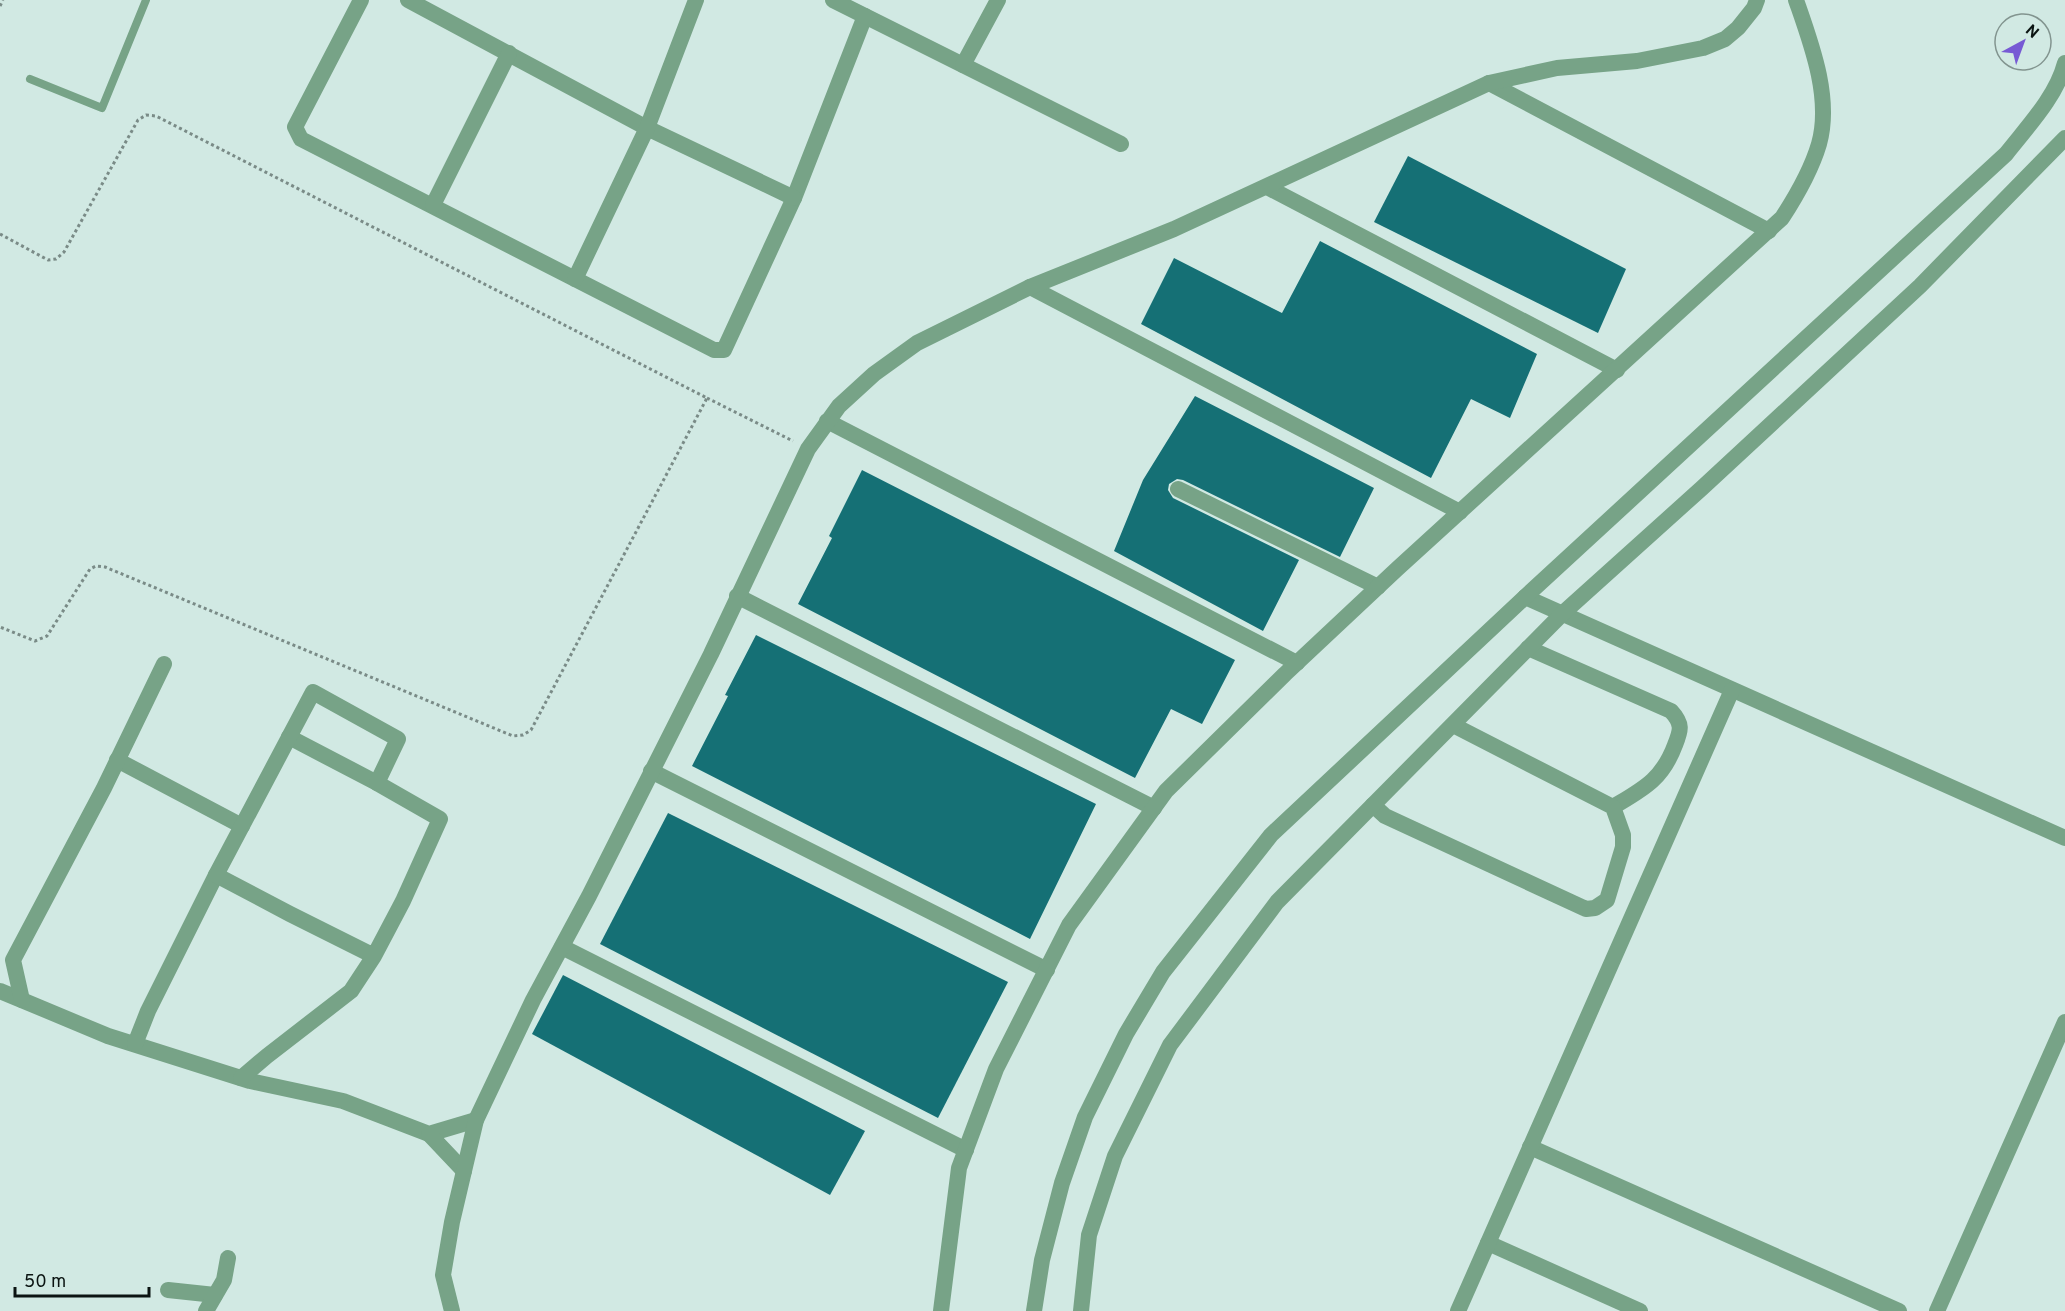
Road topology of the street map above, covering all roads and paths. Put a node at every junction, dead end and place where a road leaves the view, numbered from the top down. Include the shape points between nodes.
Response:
1 (3, 0) edge
2 (146, 0) edge
3 (361, 0) edge
4 (696, 0) edge
5 (833, 0) edge
6 (998, 0) edge
7 (1758, 0) edge
8 (1796, 0) edge
9 (414, 1) edge
10 (0, 6) edge
11 (865, 16) junction
12 (510, 53) junction
13 (2065, 63) edge
14 (963, 65) junction
15 (30, 79) dead end
16 (1489, 83) junction
17 (647, 128) junction
18 (2065, 138) edge
19 (1121, 144) dead end
20 (1267, 187) junction
21 (794, 198) junction
22 (432, 205) junction
23 (1769, 231) junction
24 (0, 234) edge
25 (574, 279) junction
26 (1030, 287) junction
27 (1617, 370) junction
28 (707, 398) junction
29 (827, 421) junction
30 (808, 449) junction
31 (1178, 489) dead end
32 (1460, 512) junction
33 (1378, 587) junction
34 (737, 596) junction
35 (1525, 597) junction
36 (1562, 614) junction
37 (0, 627) edge
38 (1528, 648) junction
39 (1296, 663) junction
40 (164, 664) dead end
41 (1732, 690) junction
42 (1453, 725) junction
43 (289, 737) junction
44 (117, 759) junction
45 (651, 771) junction
46 (376, 783) junction
47 (1373, 805) junction
48 (1612, 807) junction
49 (1154, 808) junction
50 (242, 826) junction
51 (2065, 838) edge
52 (216, 874) junction
53 (562, 947) junction
54 (374, 956) junction
55 (6, 957) edge
56 (1047, 970) junction
57 (0, 991) edge
58 (22, 1000) junction
59 (2065, 1022) edge
60 (135, 1044) junction
61 (246, 1080) junction
62 (476, 1120) junction
63 (429, 1134) junction
64 (1530, 1147) junction
65 (966, 1150) junction
66 (464, 1172) junction
67 (1488, 1243) junction
68 (228, 1258) dead end
69 (168, 1290) dead end
70 (215, 1295) junction
71 (206, 1311) edge
72 (452, 1311) edge
73 (941, 1311) edge
74 (1034, 1311) edge
75 (1081, 1311) edge
76 (1458, 1311) edge
77 (1640, 1311) edge
78 (1899, 1311) edge
79 (1937, 1311) edge

1 - 10 path
2 - 15 lane via 102,108
3 - 22 street via 295,127 301,139
4 - 17 street
5 - 11 street
6 - 14 street
7 - 16 street via 1738,28 1725,39 1703,48 1637,61 1557,68
8 - 23 street via 1820,78 1823,117 1820,142 1810,169 1782,218
9 - 12 street
11 - 14 street
11 - 21 street
12 - 17 street
12 - 22 street
13 - 35 street via 2061,78 2037,116 2006,154
14 - 19 street
16 - 20 street
16 - 23 street
17 - 21 street
17 - 25 street
18 - 36 street via 1920,286
20 - 26 street
20 - 27 street
21 - 25 street via 724,350 714,350
22 - 25 street
23 - 27 street
24 - 28 path via 48,260 56,259 64,252 138,120 146,115 156,116
26 - 29 street via 917,343 874,374
26 - 32 street
27 - 32 street
28 - 30 path
28 - 37 path via 531,730 523,735 513,736 105,567 90,569 47,636 35,641
29 - 30 street
29 - 39 street
30 - 34 street
31 - 33 street
32 - 33 street
33 - 39 street
34 - 45 street
34 - 49 street
35 - 36 street
35 - 74 street via 1271,835 1163,972 1126,1034 1085,1116 1042,1260
36 - 38 street
36 - 41 street
38 - 42 street
38 - 48 street via 1671,711 1679,720 1682,729 1669,763 1653,781
39 - 49 street via 1166,791
40 - 44 street
41 - 51 street
41 - 64 street
42 - 47 street
42 - 48 street
43 - 46 street
43 - 46 street via 313,692 398,738
43 - 50 street
44 - 50 street
44 - 55 street
45 - 53 street
45 - 56 street
46 - 54 street via 440,819
47 - 48 street via 1385,816 1586,909 1606,900 1623,847 1623,835
47 - 75 street via 1277,902 1170,1045 1115,1156 1089,1235
49 - 56 street via 1069,925
50 - 52 street
52 - 54 street
52 - 60 street
53 - 62 street
53 - 65 street
54 - 61 street via 351,991 275,1049
55 - 58 street
56 - 65 street via 996,1069
57 - 58 street
58 - 60 street
59 - 79 street
60 - 61 street
61 - 63 street via 343,1101
62 - 63 street
62 - 66 street
63 - 66 street
64 - 67 street
64 - 78 street
65 - 73 street via 959,1168
66 - 72 street via 443,1275
67 - 76 street
67 - 77 street
68 - 70 street via 224,1280
69 - 70 street
70 - 71 street

